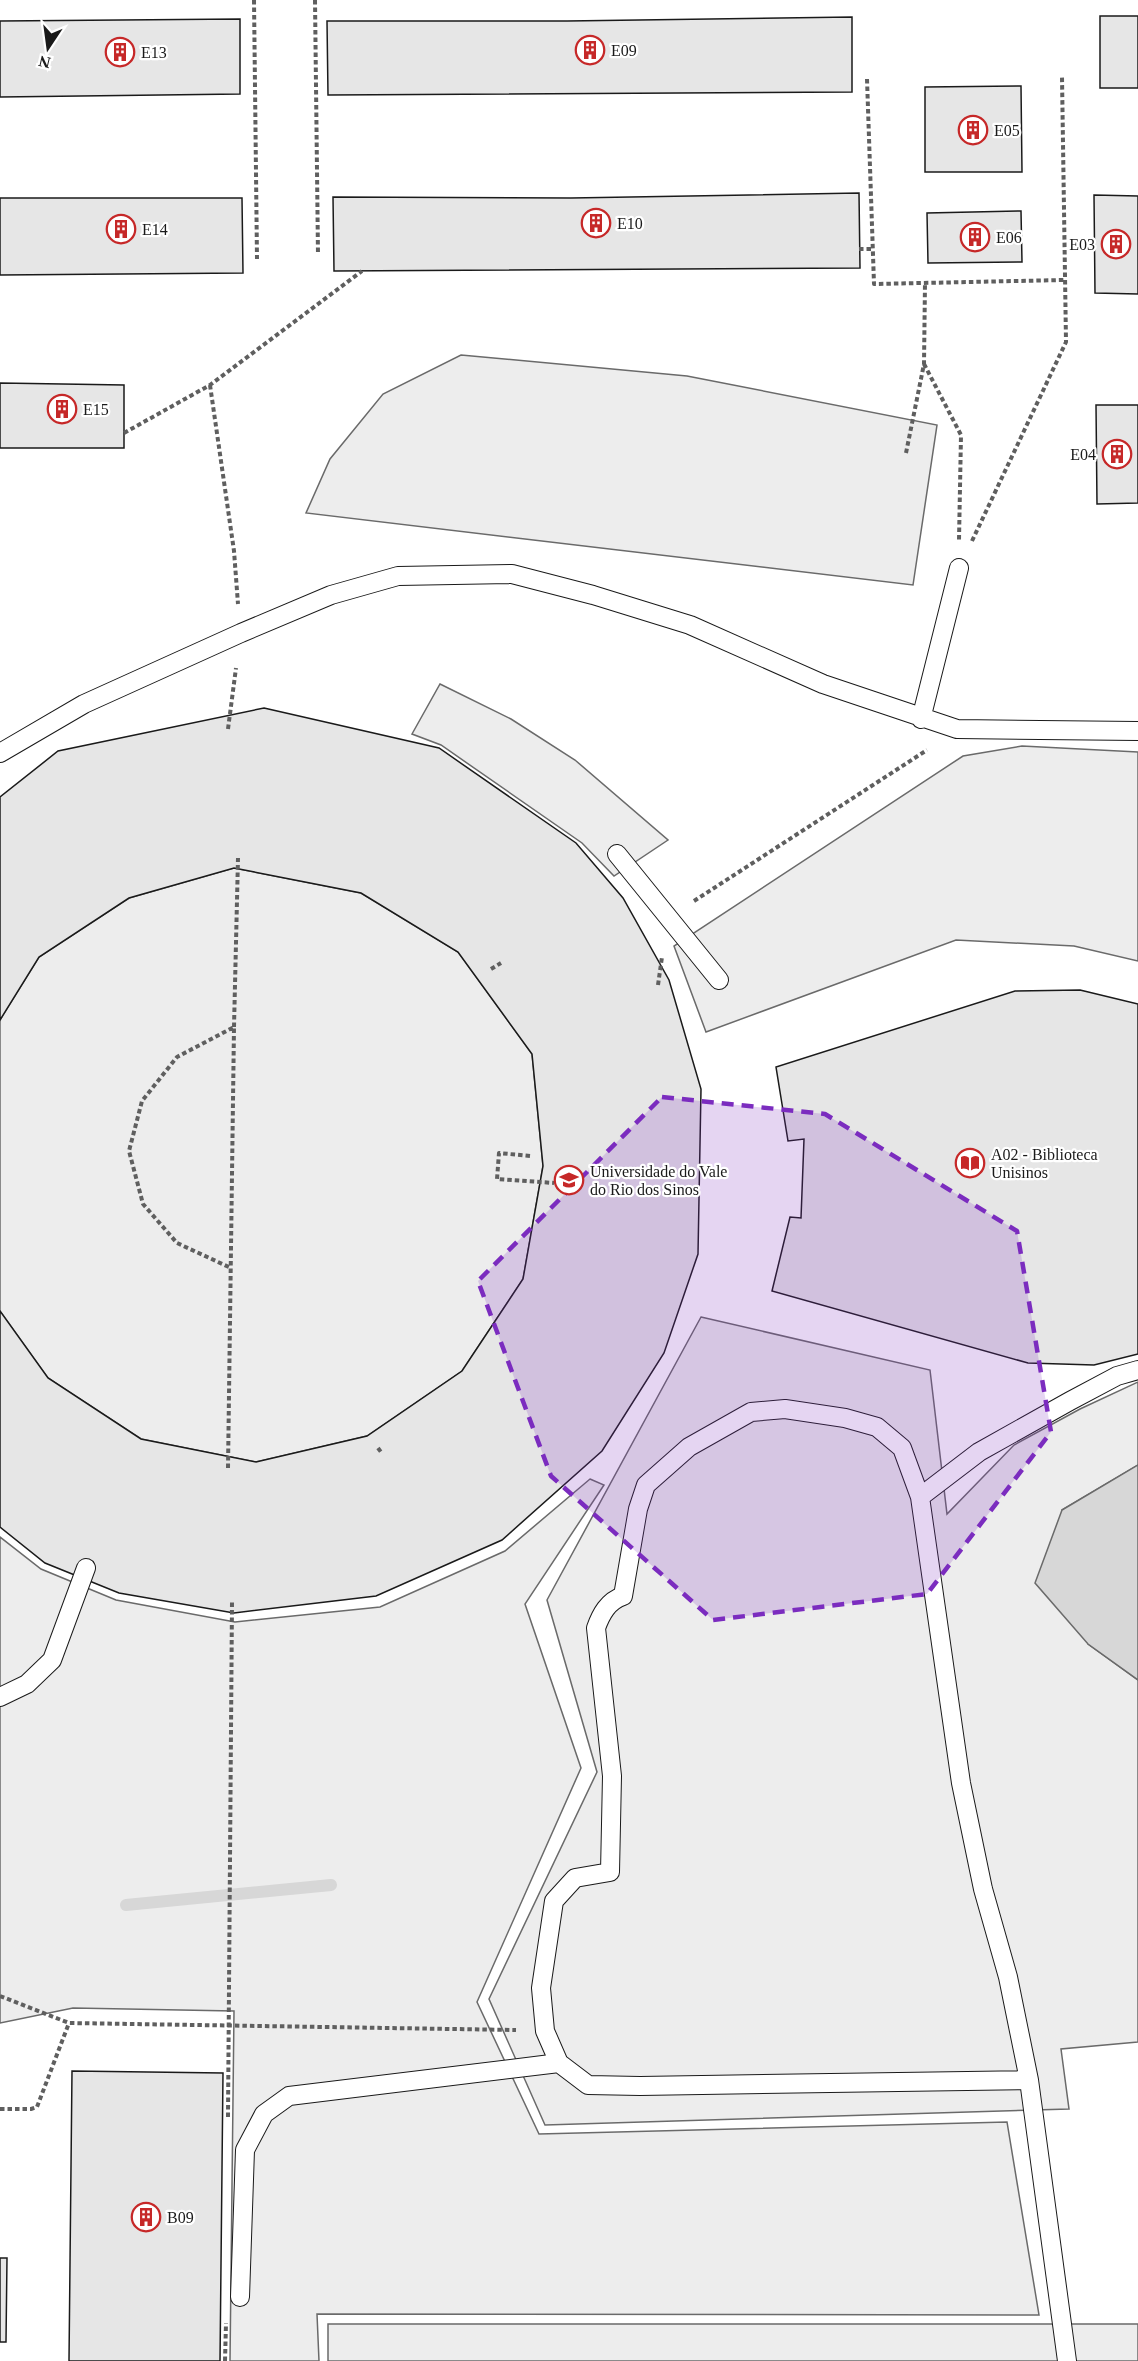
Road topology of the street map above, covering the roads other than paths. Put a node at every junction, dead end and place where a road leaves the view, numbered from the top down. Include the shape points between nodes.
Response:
1 (959, 568) road end
2 (921, 719) junction
3 (1138, 731) edge
4 (0, 753) edge
5 (617, 854) dead end
6 (719, 980) dead end
7 (1138, 1370) edge
8 (920, 1497) junction
9 (86, 1568) dead end
10 (0, 1697) edge
11 (559, 2063) junction
12 (1029, 2080) junction
13 (240, 2297) dead end
14 (1066, 2361) edge

1 - 2 lane
2 - 3 lane via 957,729
2 - 4 lane via 823,684 690,625 593,595 512,574 398,576 331,595 241,633 84,704
5 - 6 lane
7 - 8 lane via 1117,1376 979,1452
8 - 11 lane via 902,1448 877,1427 785,1409 751,1412 689,1447 646,1485 623,1596 602,1611 596,1628 612,1776 610,1872 575,1878 554,1901 541,1988 545,2031
8 - 12 lane via 961,1783
9 - 10 lane via 52,1660 27,1684
11 - 12 lane via 588,2085
11 - 13 lane via 289,2096 264,2114 245,2150
12 - 14 lane

